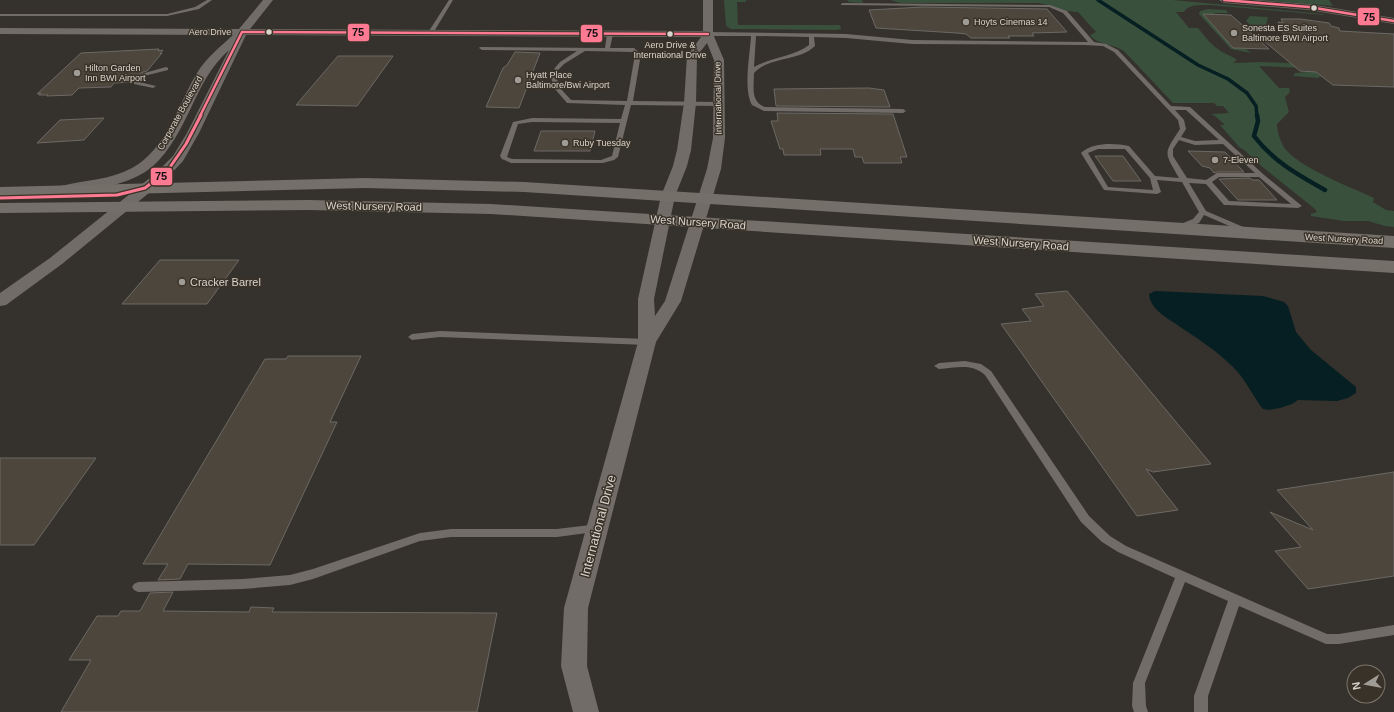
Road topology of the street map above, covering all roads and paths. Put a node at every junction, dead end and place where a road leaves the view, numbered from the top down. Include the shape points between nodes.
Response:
1 (210, 0) edge
2 (268, 0) edge
3 (451, 0) edge
4 (708, 0) edge
5 (1224, 0) edge
6 (843, 4) dead end
7 (0, 15) edge
8 (1394, 21) edge
9 (0, 31) edge
10 (242, 32) junction
11 (430, 34) junction
12 (610, 34) junction
13 (708, 34) junction
14 (754, 35) junction
15 (811, 36) junction
16 (1093, 44) junction
17 (482, 48) dead end
18 (584, 48) junction
19 (607, 49) junction
20 (166, 69) dead end
21 (557, 70) dead end
22 (751, 72) junction
23 (144, 74) dead end
24 (554, 78) dead end
25 (137, 81) dead end
26 (153, 86) dead end
27 (629, 103) junction
28 (690, 103) junction
29 (719, 104) junction
30 (1170, 108) junction
31 (903, 111) dead end
32 (624, 121) junction
33 (1178, 138) junction
34 (1226, 142) junction
35 (1262, 175) junction
36 (1153, 178) junction
37 (1184, 180) junction
38 (1208, 182) junction
39 (145, 187) junction
40 (62, 190) junction
41 (0, 192) edge
42 (668, 196) junction
43 (0, 198) edge
44 (704, 199) junction
45 (121, 207) junction
46 (0, 208) edge
47 (1204, 212) junction
48 (664, 220) junction
49 (698, 222) junction
50 (1176, 228) junction
51 (1259, 234) junction
52 (1394, 242) edge
53 (1394, 267) edge
54 (0, 301) edge
55 (412, 337) dead end
56 (647, 342) junction
57 (939, 366) dead end
58 (598, 528) junction
59 (1182, 575) junction
60 (138, 587) dead end
61 (1234, 599) junction
62 (1394, 630) edge
63 (586, 712) edge
64 (1141, 712) edge
65 (1201, 712) edge

1 - 7 lane via 197,8 167,15
2 - 10 street, Corporate Boulevard
3 - 11 lane
4 - 13 street, International Drive
5 - 8 street via 1309,7
6 - 16 lane via 1050,6 1065,12
9 - 10 street, Aero Drive
10 - 11 street, Aero Drive
10 - 39 street, Corporate Boulevard via 232,57 178,158 161,176
10 - 40 street, Corporate Boulevard via 206,67 170,135 148,163 138,171 123,177
11 - 12 street, Aero Drive
12 - 13 street, Aero Drive
12 - 19 lane
13 - 14 lane
13 - 28 street, International Drive via 692,56
13 - 29 street, International Drive via 719,60
14 - 15 lane
14 - 22 lane
15 - 16 lane via 863,37 912,42
15 - 22 lane via 812,46 809,49 757,67
16 - 30 lane via 1104,45 1120,54
17 - 18 lane
18 - 19 lane
18 - 21 lane via 562,63
19 - 27 lane via 637,51
20 - 23 lane
22 - 31 lane via 752,101 756,107
24 - 27 lane via 560,93 569,102
25 - 26 lane via 136,83
27 - 28 lane
27 - 32 lane
28 - 29 lane
28 - 42 street, International Drive via 682,161
29 - 44 street, International Drive via 719,138 714,169
30 - 33 lane via 1180,120 1183,129
30 - 34 lane via 1188,108
32 - 32 lane via 612,160 511,161 504,158 515,123 532,120
33 - 34 lane via 1195,143
33 - 37 lane via 1170,149 1170,156
34 - 35 lane
35 - 38 lane via 1217,175
35 - 38 lane via 1298,206 1227,203
36 - 36 lane via 1157,192 1106,189 1084,153 1088,149 1099,147 1127,147
36 - 37 lane
37 - 38 lane
37 - 47 lane
39 - 40 main road, West Nursery Road
39 - 42 main road, West Nursery Road via 446,184
39 - 43 main road via 111,196
39 - 45 street, Corporate Boulevard
40 - 41 main road, West Nursery Road
42 - 44 main road, West Nursery Road
42 - 48 street, International Drive
44 - 49 street, International Drive
44 - 50 main road, West Nursery Road
45 - 46 main road, West Nursery Road
45 - 48 main road, West Nursery Road via 405,206
45 - 54 street, Corporate Boulevard via 56,261
47 - 50 lane via 1196,221
47 - 51 lane via 1231,225
48 - 49 main road, West Nursery Road
48 - 56 street, International Drive via 646,299
49 - 53 main road, West Nursery Road
49 - 56 street, International Drive via 674,301
50 - 51 main road, West Nursery Road
51 - 52 main road, West Nursery Road
55 - 56 lane via 440,334
56 - 58 street, International Drive
57 - 59 lane via 973,364 982,367 1094,529 1122,549
58 - 60 lane via 557,533 451,533 420,537 290,580
58 - 63 street, International Drive via 576,608 574,666
59 - 61 lane
59 - 64 lane via 1138,683
61 - 62 lane via 1326,639
61 - 65 lane via 1201,696

